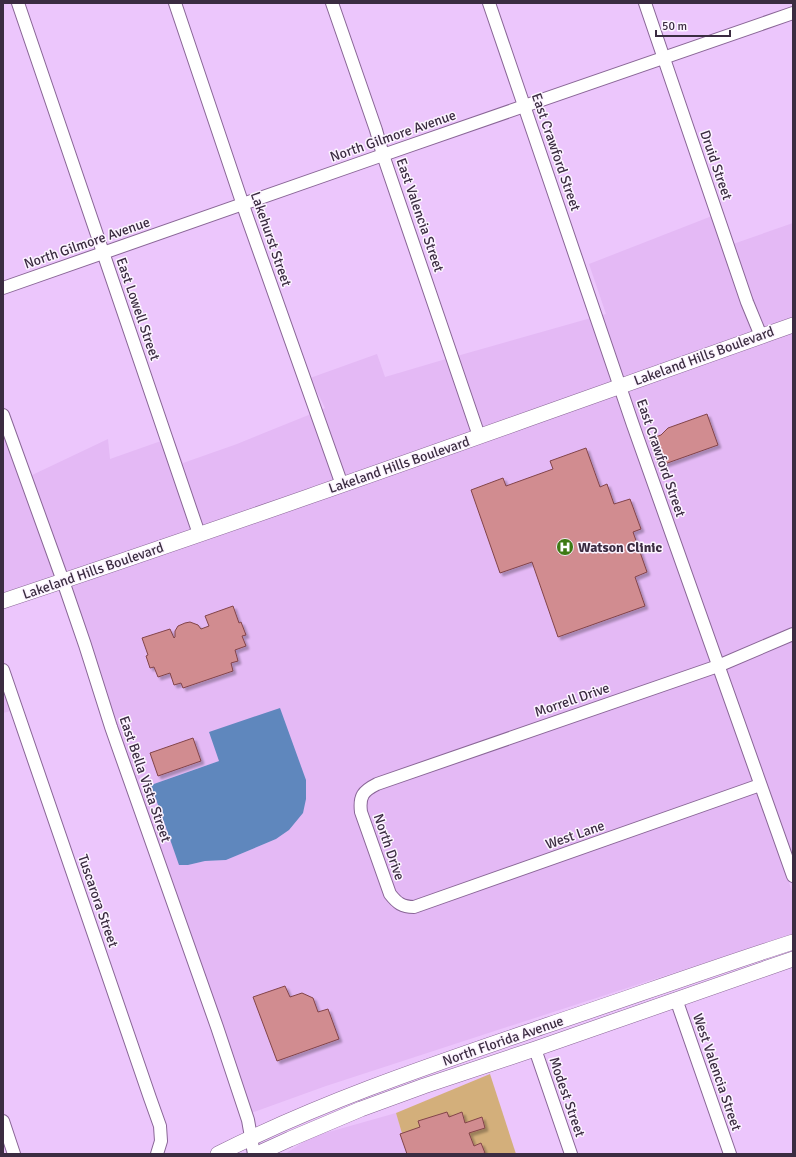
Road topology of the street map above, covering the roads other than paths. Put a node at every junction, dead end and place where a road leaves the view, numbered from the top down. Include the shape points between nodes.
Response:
1 (18, 3) edge
2 (175, 3) edge
3 (332, 3) edge
4 (489, 3) edge
5 (646, 3) edge
6 (793, 13) edge
7 (664, 57) junction
8 (524, 106) junction
9 (383, 155) junction
10 (243, 204) junction
11 (103, 253) junction
12 (3, 288) edge
13 (793, 325) edge
14 (761, 336) junction
15 (620, 386) junction
16 (3, 415) edge
17 (479, 436) junction
18 (342, 485) junction
19 (199, 534) junction
20 (63, 581) junction
21 (3, 601) edge
22 (793, 634) edge
23 (718, 666) junction
24 (3, 670) edge
25 (760, 785) junction
26 (362, 795) joint
27 (793, 876) edge
28 (400, 904) joint
29 (793, 942) edge
30 (793, 949) edge
31 (793, 959) edge
32 (692, 993) junction
33 (629, 997) junction
34 (676, 999) junction
35 (535, 1049) junction
36 (3, 1121) edge
37 (250, 1138) junction
38 (14, 1154) edge
39 (157, 1154) edge
40 (218, 1154) edge
41 (255, 1154) edge
42 (571, 1154) edge
43 (730, 1154) edge

1 - 11 street, East Lowell Street
2 - 10 street, Lakehurst Street
3 - 9 street, East Valencia Street
4 - 8 street, East Crawford Street
5 - 7 street, Druid Street
6 - 7 street, North Gilmore Avenue
7 - 8 street, North Gilmore Avenue
7 - 14 street, Druid Street via 747,302
8 - 9 street, North Gilmore Avenue
8 - 15 street, East Crawford Street
9 - 10 street, North Gilmore Avenue
9 - 17 street, East Valencia Street
10 - 11 street, North Gilmore Avenue
10 - 18 street, Lakehurst Street
11 - 12 street, North Gilmore Avenue
11 - 19 street, East Lowell Street
13 - 14 main road, Lakeland Hills Boulevard
14 - 15 main road, Lakeland Hills Boulevard
15 - 17 main road, Lakeland Hills Boulevard
15 - 23 street, East Crawford Street
16 - 20 street, East Bella Vista Street
17 - 18 main road, Lakeland Hills Boulevard
18 - 19 main road, Lakeland Hills Boulevard
19 - 20 main road, Lakeland Hills Boulevard
20 - 21 main road, Lakeland Hills Boulevard
20 - 37 street, East Bella Vista Street via 248,1120
22 - 23 street, Morrell Drive
23 - 25 street, East Crawford Street
23 - 26 street, Morrell Drive via 377,784
24 - 39 street, Tuscarora Street via 160,1126 161,1141
25 - 27 street, East Crawford Street
25 - 28 street, West Lane via 414,907
26 - 28 street, North Drive via 361,812 390,894
29 - 33 main road, North Florida Avenue
30 - 32 main road via 708,980
31 - 32 main road, North Florida Avenue
32 - 34 main road, North Florida Avenue
33 - 35 main road via 607,1014 537,1040 534,1044
33 - 37 main road, North Florida Avenue via 350,1094
34 - 35 main road, North Florida Avenue
34 - 43 street, West Valencia Street
35 - 41 main road, North Florida Avenue via 361,1109
35 - 42 street, Modest Street
36 - 38 street
37 - 40 main road, North Florida Avenue
37 - 41 street, East Bella Vista Street

